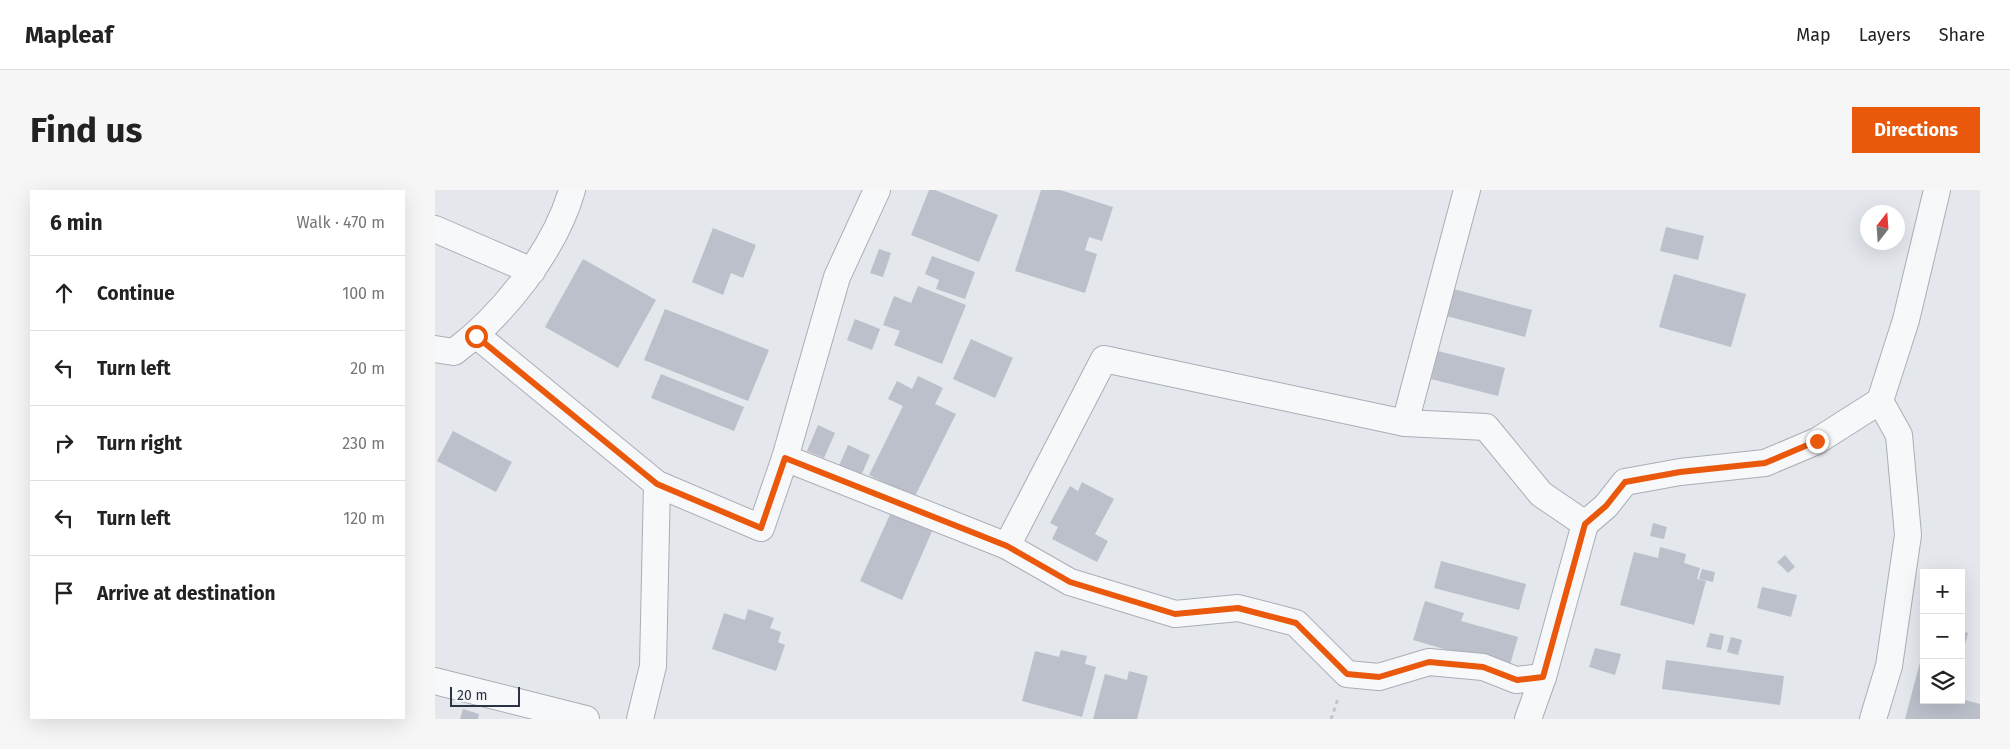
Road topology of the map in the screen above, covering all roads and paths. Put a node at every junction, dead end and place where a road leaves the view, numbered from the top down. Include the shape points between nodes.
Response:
1 (572, 190) edge
2 (877, 190) edge
3 (1467, 190) edge
4 (1937, 190) edge
5 (435, 229) edge
6 (532, 271) junction
7 (476, 336) junction
8 (435, 349) edge
9 (1880, 401) junction
10 (1405, 423) junction
11 (785, 458) junction
12 (657, 484) junction
13 (1585, 524) junction
14 (1007, 546) junction
15 (1543, 677) junction
16 (435, 681) edge
17 (586, 719) edge
18 (640, 719) edge
19 (1528, 719) edge
20 (1873, 719) edge

1 - 6 street via 567,208
2 - 11 street via 837,277
3 - 10 street
4 - 9 street via 1906,320
5 - 6 street
6 - 7 street
7 - 8 street via 454,352
7 - 12 street
9 - 13 street via 1817,441 1765,463 1680,472 1625,482 1606,506
9 - 20 street via 1899,435 1908,535 1889,666
10 - 13 street via 1486,427 1541,494
10 - 14 street via 1104,359
11 - 12 street via 761,528
11 - 14 street
12 - 18 street via 653,666
13 - 15 street
14 - 15 street via 1070,582 1175,614 1238,608 1296,623 1347,674 1379,677 1429,662 1483,667 1517,680
15 - 19 street
16 - 17 street

